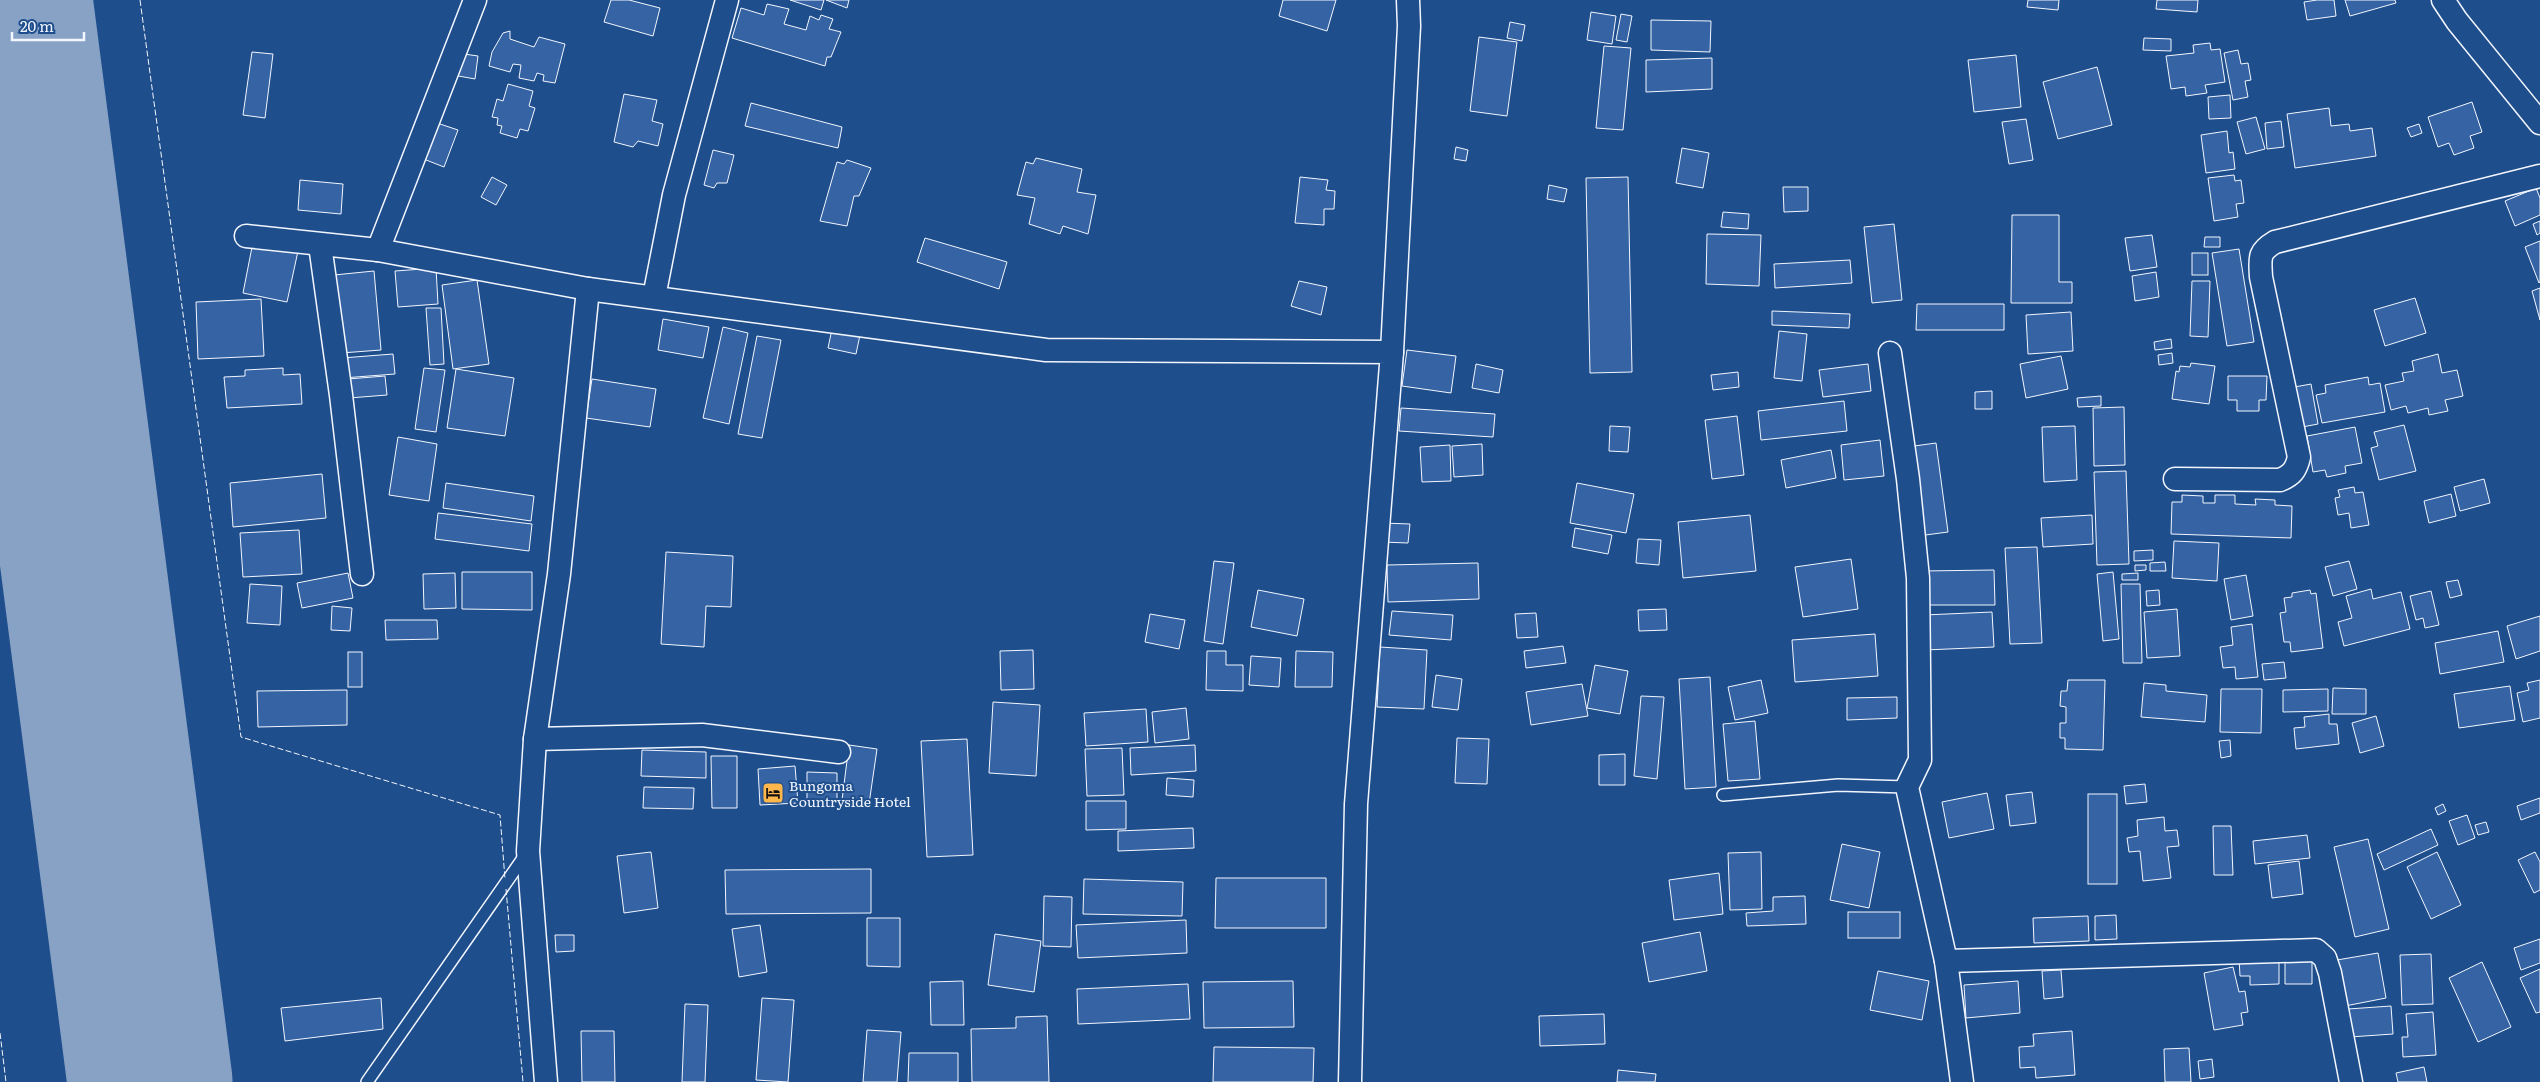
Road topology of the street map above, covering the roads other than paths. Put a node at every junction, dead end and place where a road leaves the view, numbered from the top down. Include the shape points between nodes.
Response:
1 (475, 0) edge
2 (727, 0) edge
3 (1408, 0) edge
4 (2443, 0) edge
5 (2540, 123) edge
6 (2540, 176) edge
7 (246, 236) dead end
8 (320, 245) junction
9 (378, 250) junction
10 (588, 289) junction
11 (654, 297) junction
12 (1392, 352) junction
13 (1890, 353) dead end
14 (2175, 479) dead end
15 (362, 574) dead end
16 (535, 739) junction
17 (839, 752) dead end
18 (1907, 787) junction
19 (1724, 795) dead end
20 (528, 851) junction
21 (1946, 961) junction
22 (367, 1082) edge
23 (546, 1082) edge
24 (1350, 1082) edge
25 (1962, 1082) edge
26 (2351, 1082) edge

1 - 9 street
2 - 11 street via 674,195
3 - 12 street
4 - 5 street via 2457,22
6 - 14 street via 2275,242 2264,249 2260,260 2261,277 2299,457 2297,467 2290,476 2280,480
7 - 8 street
8 - 9 street
8 - 15 street
9 - 10 street
10 - 11 street
10 - 16 street via 559,574
11 - 12 street via 1046,350
12 - 24 street via 1356,804
13 - 18 street via 1918,578 1920,760
16 - 17 street via 702,735
16 - 20 street
18 - 19 lane via 1838,785
18 - 21 street
20 - 22 lane
20 - 23 street
21 - 25 street
21 - 26 street via 2316,950 2325,958 2330,973

